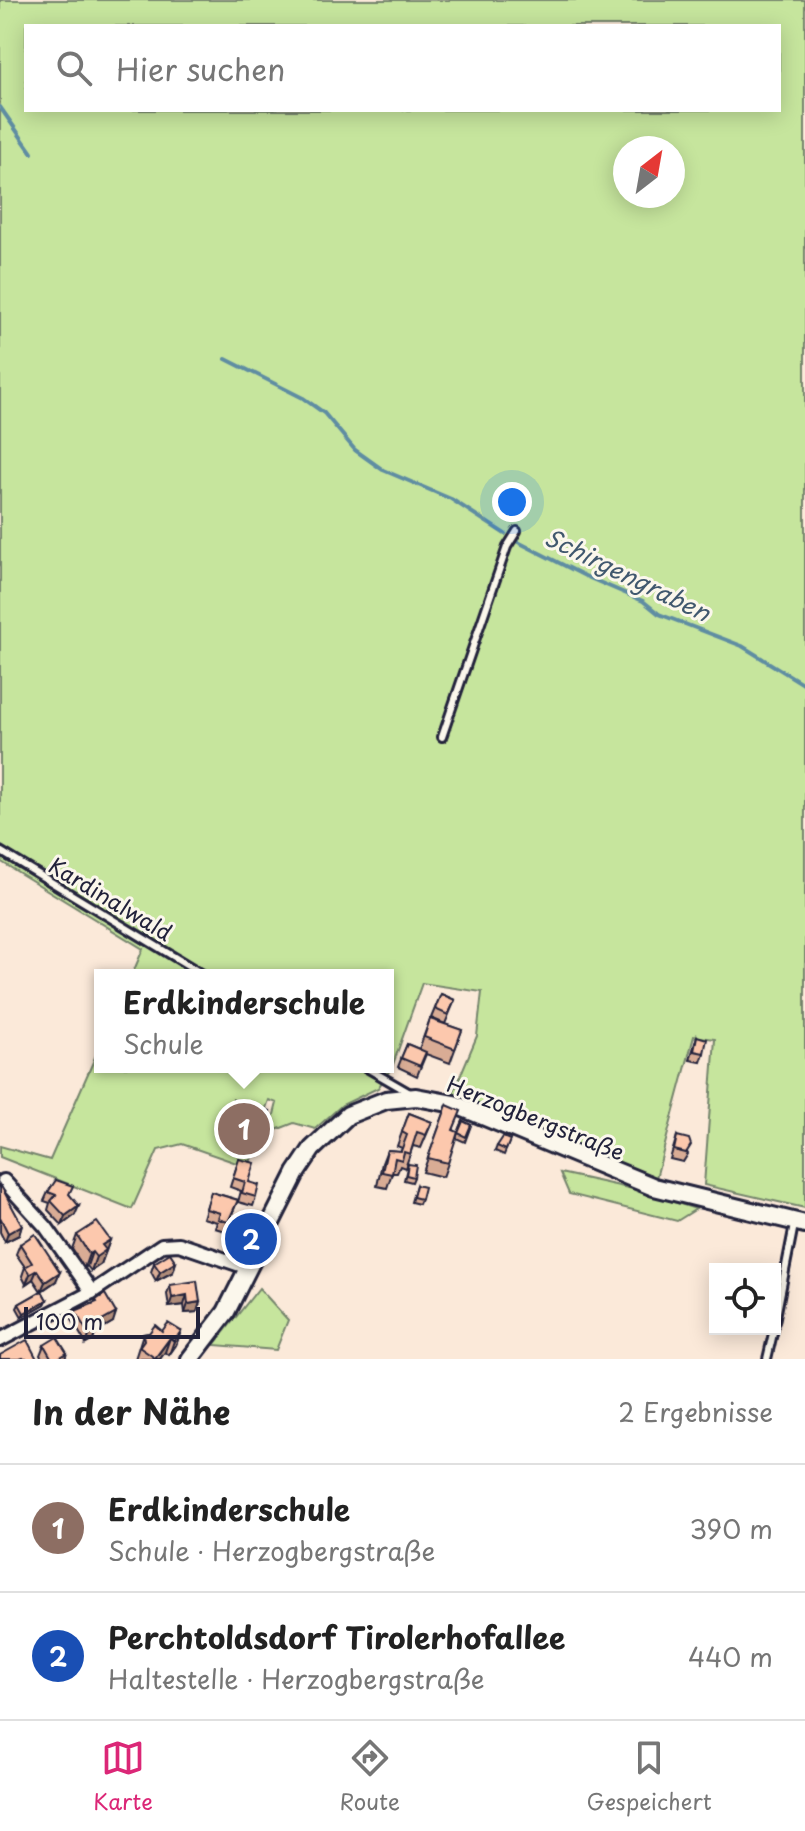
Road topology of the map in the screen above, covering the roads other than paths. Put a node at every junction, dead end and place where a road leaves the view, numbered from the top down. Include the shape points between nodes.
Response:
1 (517, 531) dead end
2 (442, 737) dead end
3 (0, 851) edge
4 (194, 969) edge
5 (375, 1073) edge
6 (416, 1097) junction
7 (4, 1181) dead end
8 (800, 1222) edge
9 (249, 1268) junction
10 (92, 1292) junction
11 (781, 1298) edge
12 (773, 1335) edge
13 (0, 1340) edge
14 (190, 1359) edge
15 (767, 1359) edge

1 - 2 lane
3 - 4 lane, Kardinalwald
5 - 6 lane
6 - 8 main road, Herzogbergstraße via 470,1109 654,1187
6 - 9 main road, Herzogbergstraße via 365,1107 322,1137 296,1173
7 - 10 street via 46,1227
8 - 11 lane
9 - 10 street via 170,1243
9 - 14 main road, Herzogbergstraße via 226,1312
10 - 13 street
12 - 15 lane

